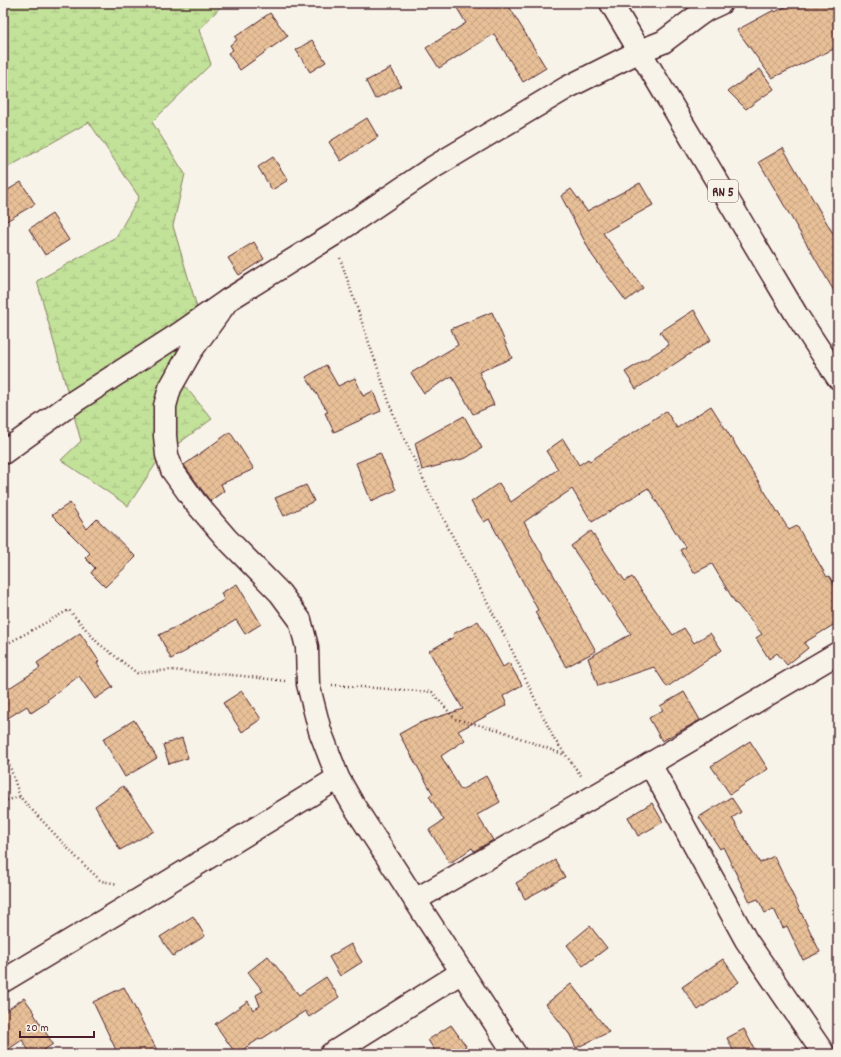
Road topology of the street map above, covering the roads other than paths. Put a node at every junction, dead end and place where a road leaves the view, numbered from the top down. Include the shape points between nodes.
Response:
1 (611, 3) edge
2 (722, 3) edge
3 (640, 51) junction
4 (228, 300) junction
5 (838, 378) edge
6 (3, 453) edge
7 (838, 653) edge
8 (650, 764) junction
9 (338, 778) junction
10 (415, 900) junction
11 (462, 972) junction
12 (3, 981) edge
13 (331, 1054) edge
14 (515, 1054) edge
15 (824, 1054) edge

1 - 3 street, RN 5
2 - 3 street via 706,10 663,42
3 - 4 street via 568,87 439,164
3 - 5 street, RN 5 via 796,314
4 - 6 street via 75,400
4 - 9 street via 191,351 170,388 165,406 167,455 172,470 195,502 280,594 300,620 307,647 308,684 320,731
7 - 8 street
8 - 10 street
8 - 15 street via 746,940
9 - 10 street
9 - 12 street
10 - 11 street
11 - 13 street
11 - 14 street

